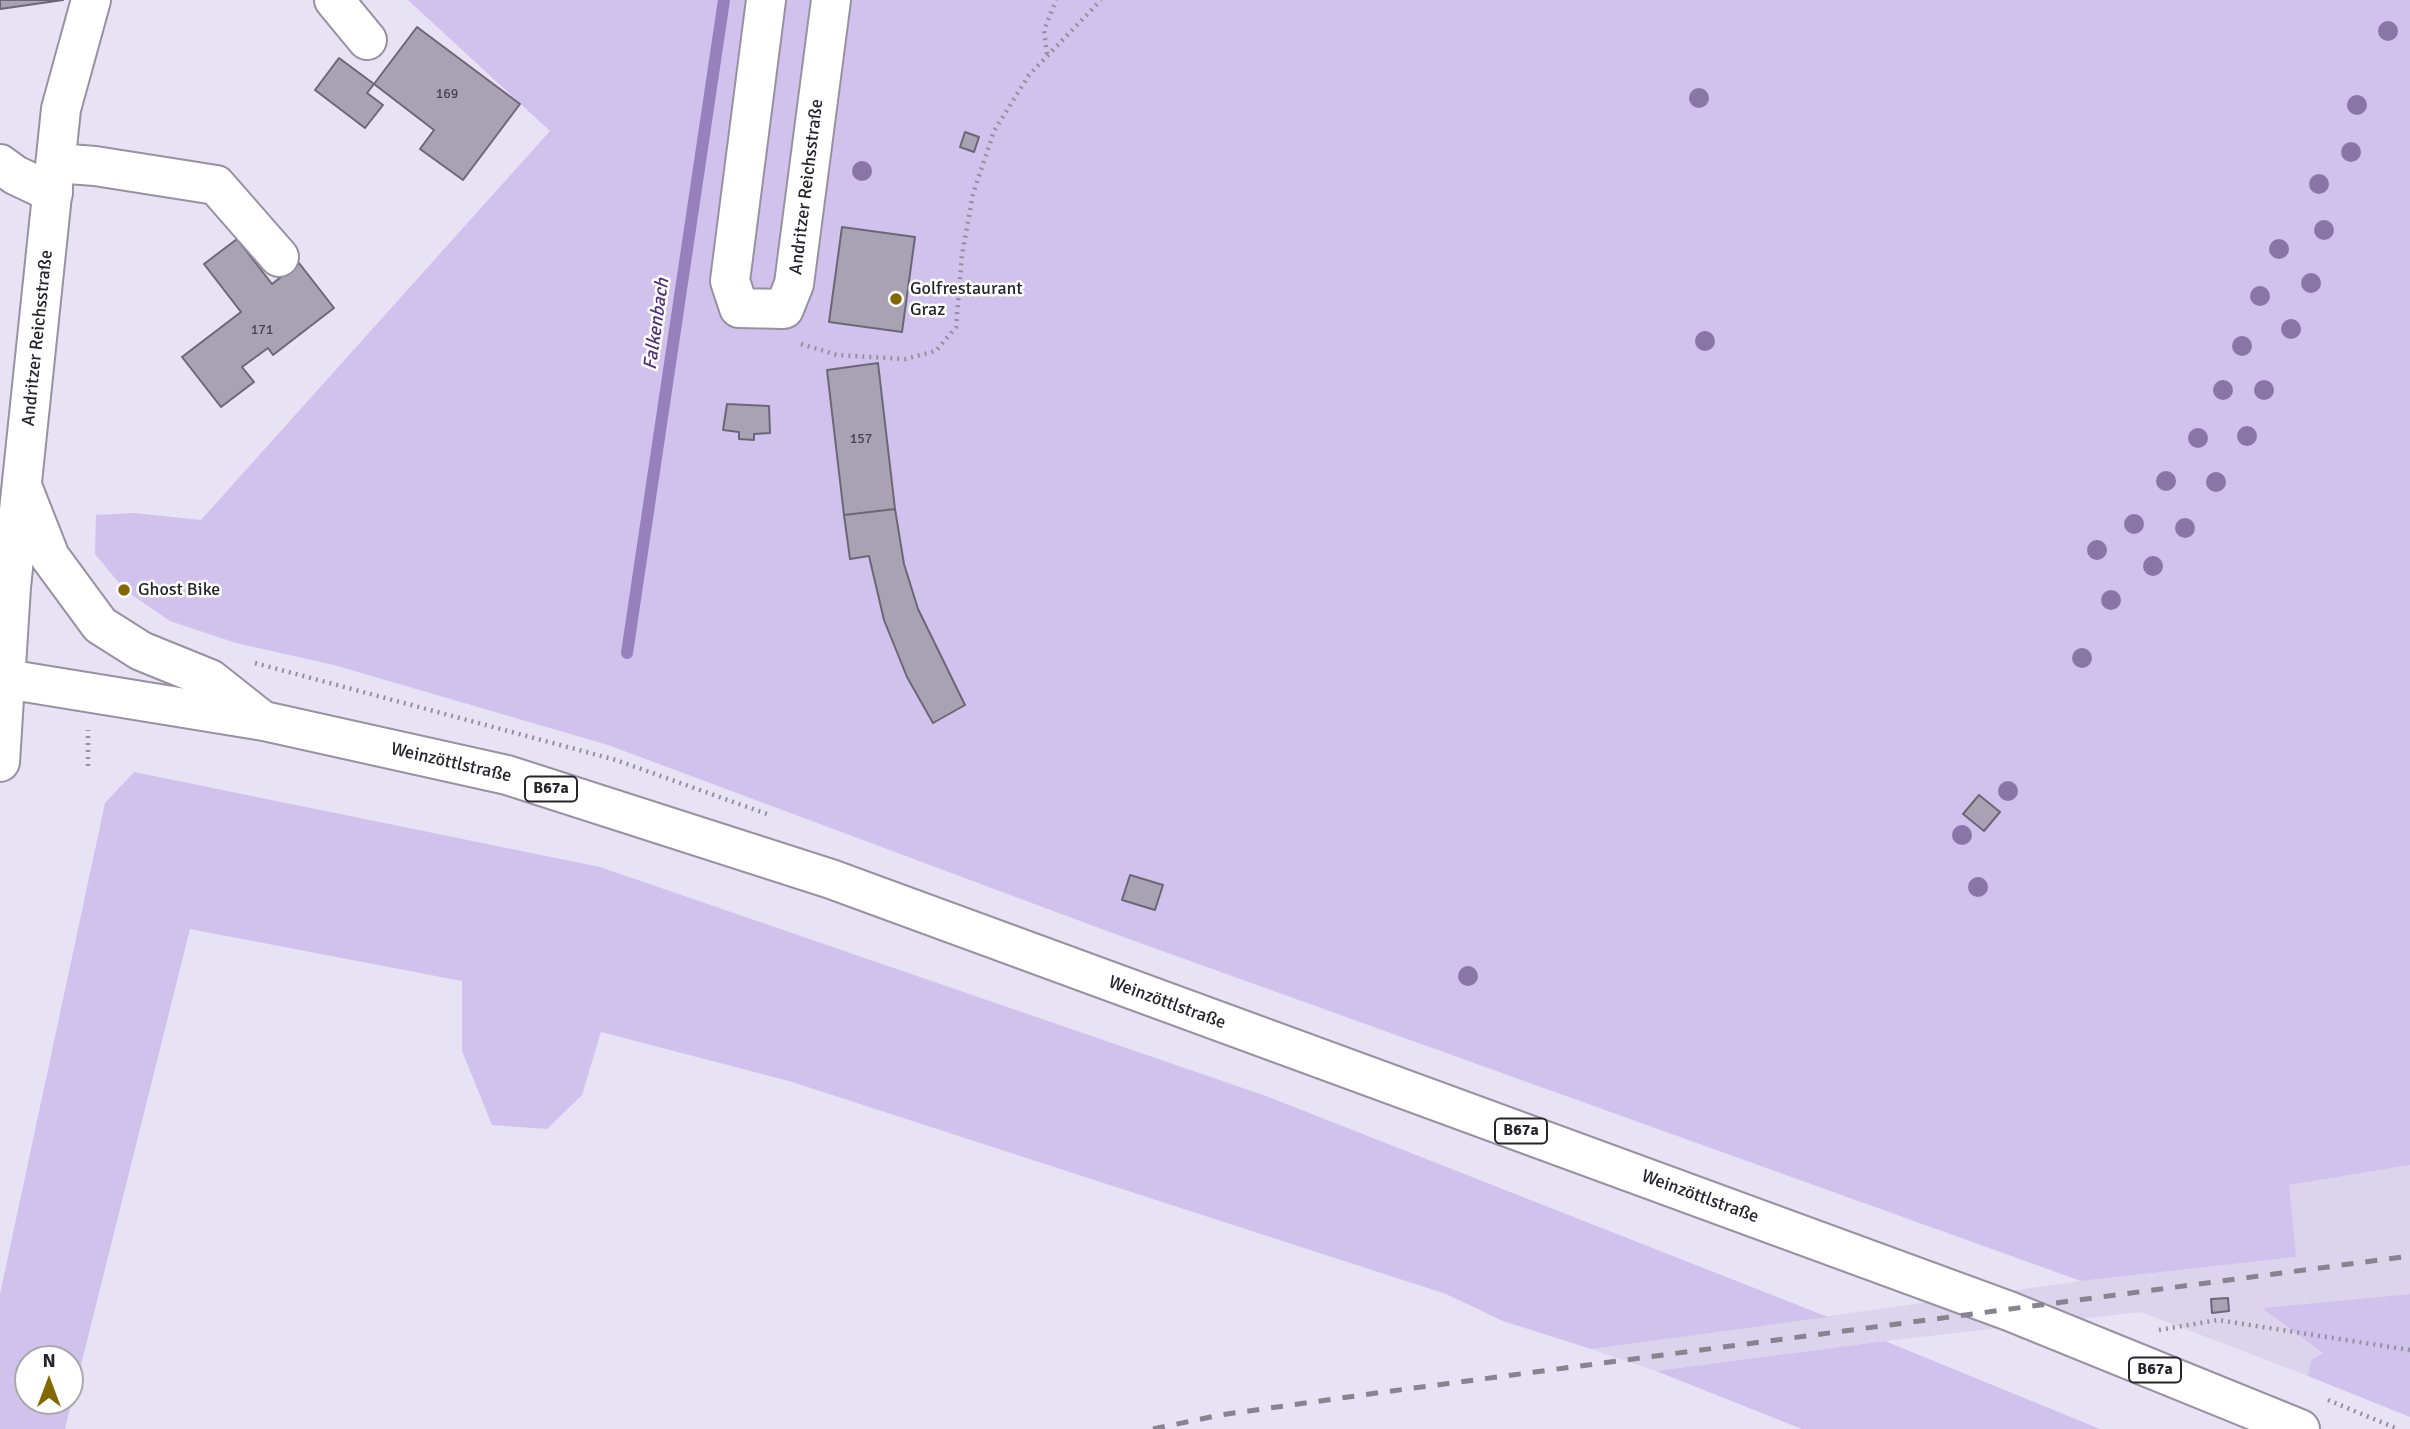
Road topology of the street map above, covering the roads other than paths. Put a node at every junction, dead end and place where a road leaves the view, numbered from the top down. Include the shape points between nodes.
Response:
1 (91, 0) edge
2 (334, 0) edge
3 (766, 0) edge
4 (831, 0) edge
5 (367, 40) dead end
6 (0, 164) edge
7 (54, 178) junction
8 (279, 257) dead end
9 (22, 485) junction
10 (2, 678) edge
11 (264, 721) junction
12 (0, 762) edge
13 (2300, 1429) edge

1 - 7 main road, Andritzer Reichsstraße via 61,108
2 - 5 main road
3 - 4 main road, Andritzer Reichsstraße via 730,281 739,308 784,309 794,284
6 - 7 main road via 15,175
7 - 8 main road via 94,166 216,185
7 - 9 main road, Andritzer Reichsstraße
9 - 10 main road, Andritzer Reichsstraße
9 - 11 main road via 50,557 100,625 141,651 210,679
10 - 11 main road, Weinzöttlstraße / B67a
10 - 12 main road, Andritzer Reichsstraße
11 - 13 main road, Weinzöttlstraße / B67a via 507,775 831,879 2009,1311

